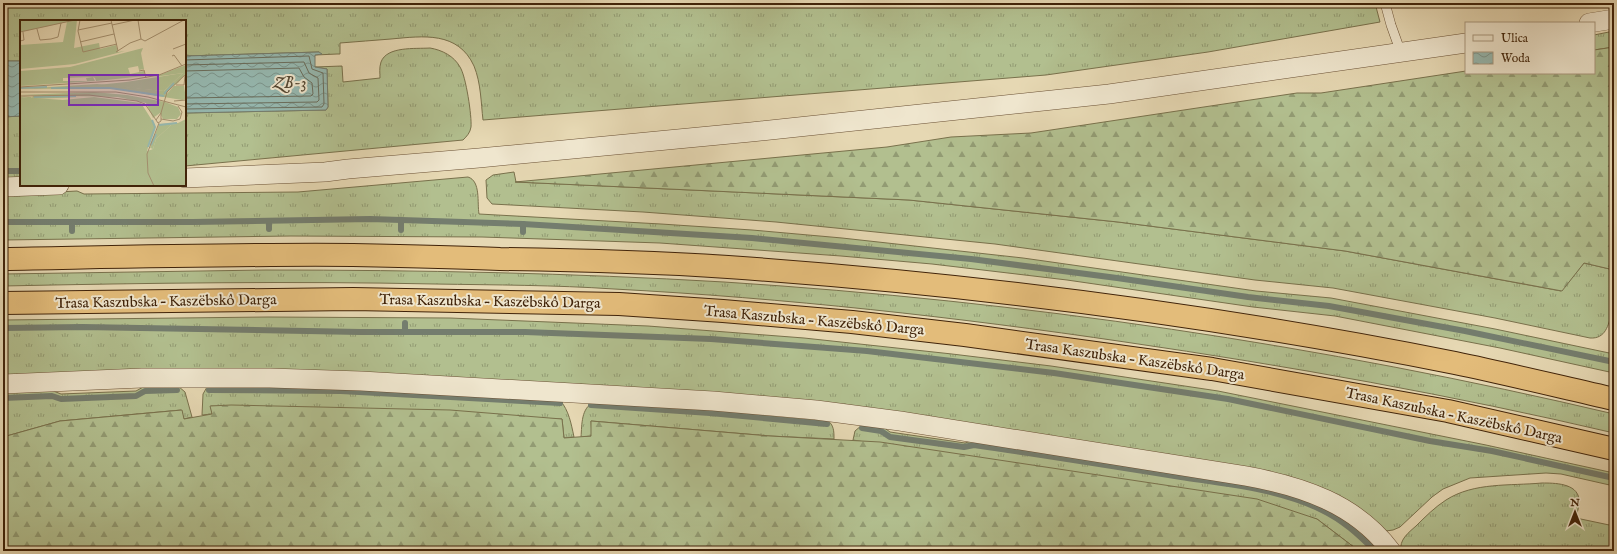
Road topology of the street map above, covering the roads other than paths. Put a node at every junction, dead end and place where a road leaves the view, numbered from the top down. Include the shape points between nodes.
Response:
1 (1385, 3) edge
2 (1614, 19) edge
3 (1594, 22) edge
4 (1465, 43) edge
5 (1401, 53) junction
6 (186, 178) edge
7 (31, 186) edge
8 (3, 187) edge
9 (3, 259) edge
10 (3, 302) edge
11 (3, 384) edge
12 (1614, 399) edge
13 (1614, 449) edge
14 (1391, 551) edge

1 - 5 lane
2 - 3 street
4 - 5 street
5 - 6 street via 1109,94 759,132 325,172
7 - 8 street
9 - 12 highway via 354,255 620,261 856,277 1069,300 1218,321 1458,364
10 - 13 highway, Trasa Kaszubska – Kaszëbskô Darga via 353,299 618,304 844,321 1212,369 1448,411
11 - 14 street via 142,378 324,379 655,397 840,413 996,435 1290,485 1319,495 1354,515

